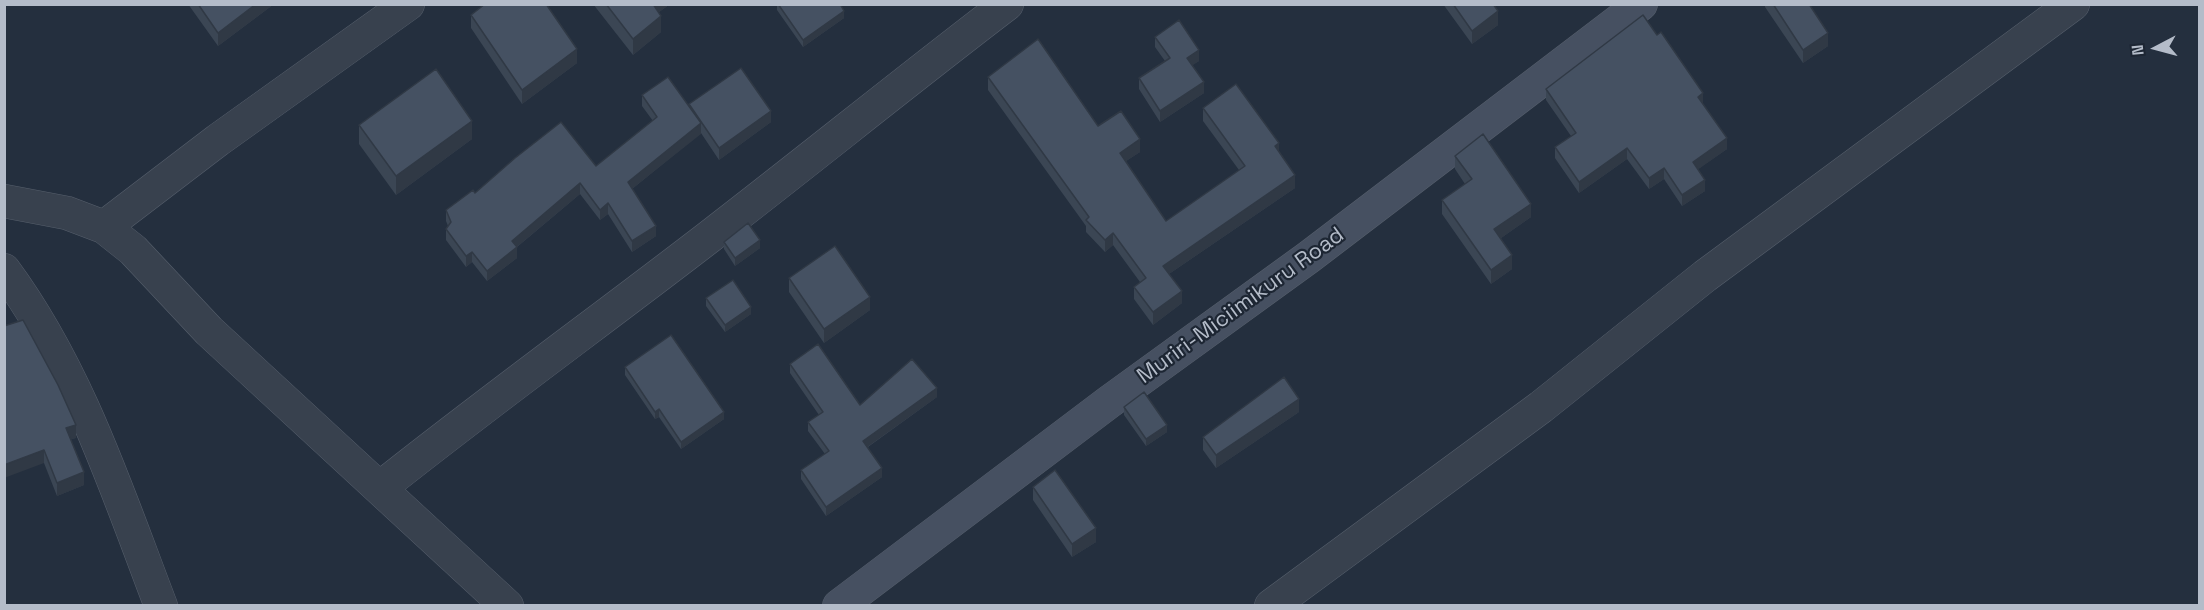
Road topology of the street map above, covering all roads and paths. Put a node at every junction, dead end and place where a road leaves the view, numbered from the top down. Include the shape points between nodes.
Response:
1 (408, 4) edge
2 (1006, 4) edge
3 (1641, 4) edge
4 (2073, 4) edge
5 (4, 201) edge
6 (104, 227) junction
7 (4, 270) edge
8 (380, 488) junction
9 (162, 606) edge
10 (507, 606) edge
11 (839, 606) edge
12 (1271, 606) edge

1 - 6 street
2 - 8 street
3 - 11 street, Muriri-Miciimikuru Road via 1309,257
4 - 12 street via 1705,276 1541,406
5 - 6 street via 67,213
6 - 8 street via 133,250 209,331
7 - 9 street via 63,363
8 - 10 street

